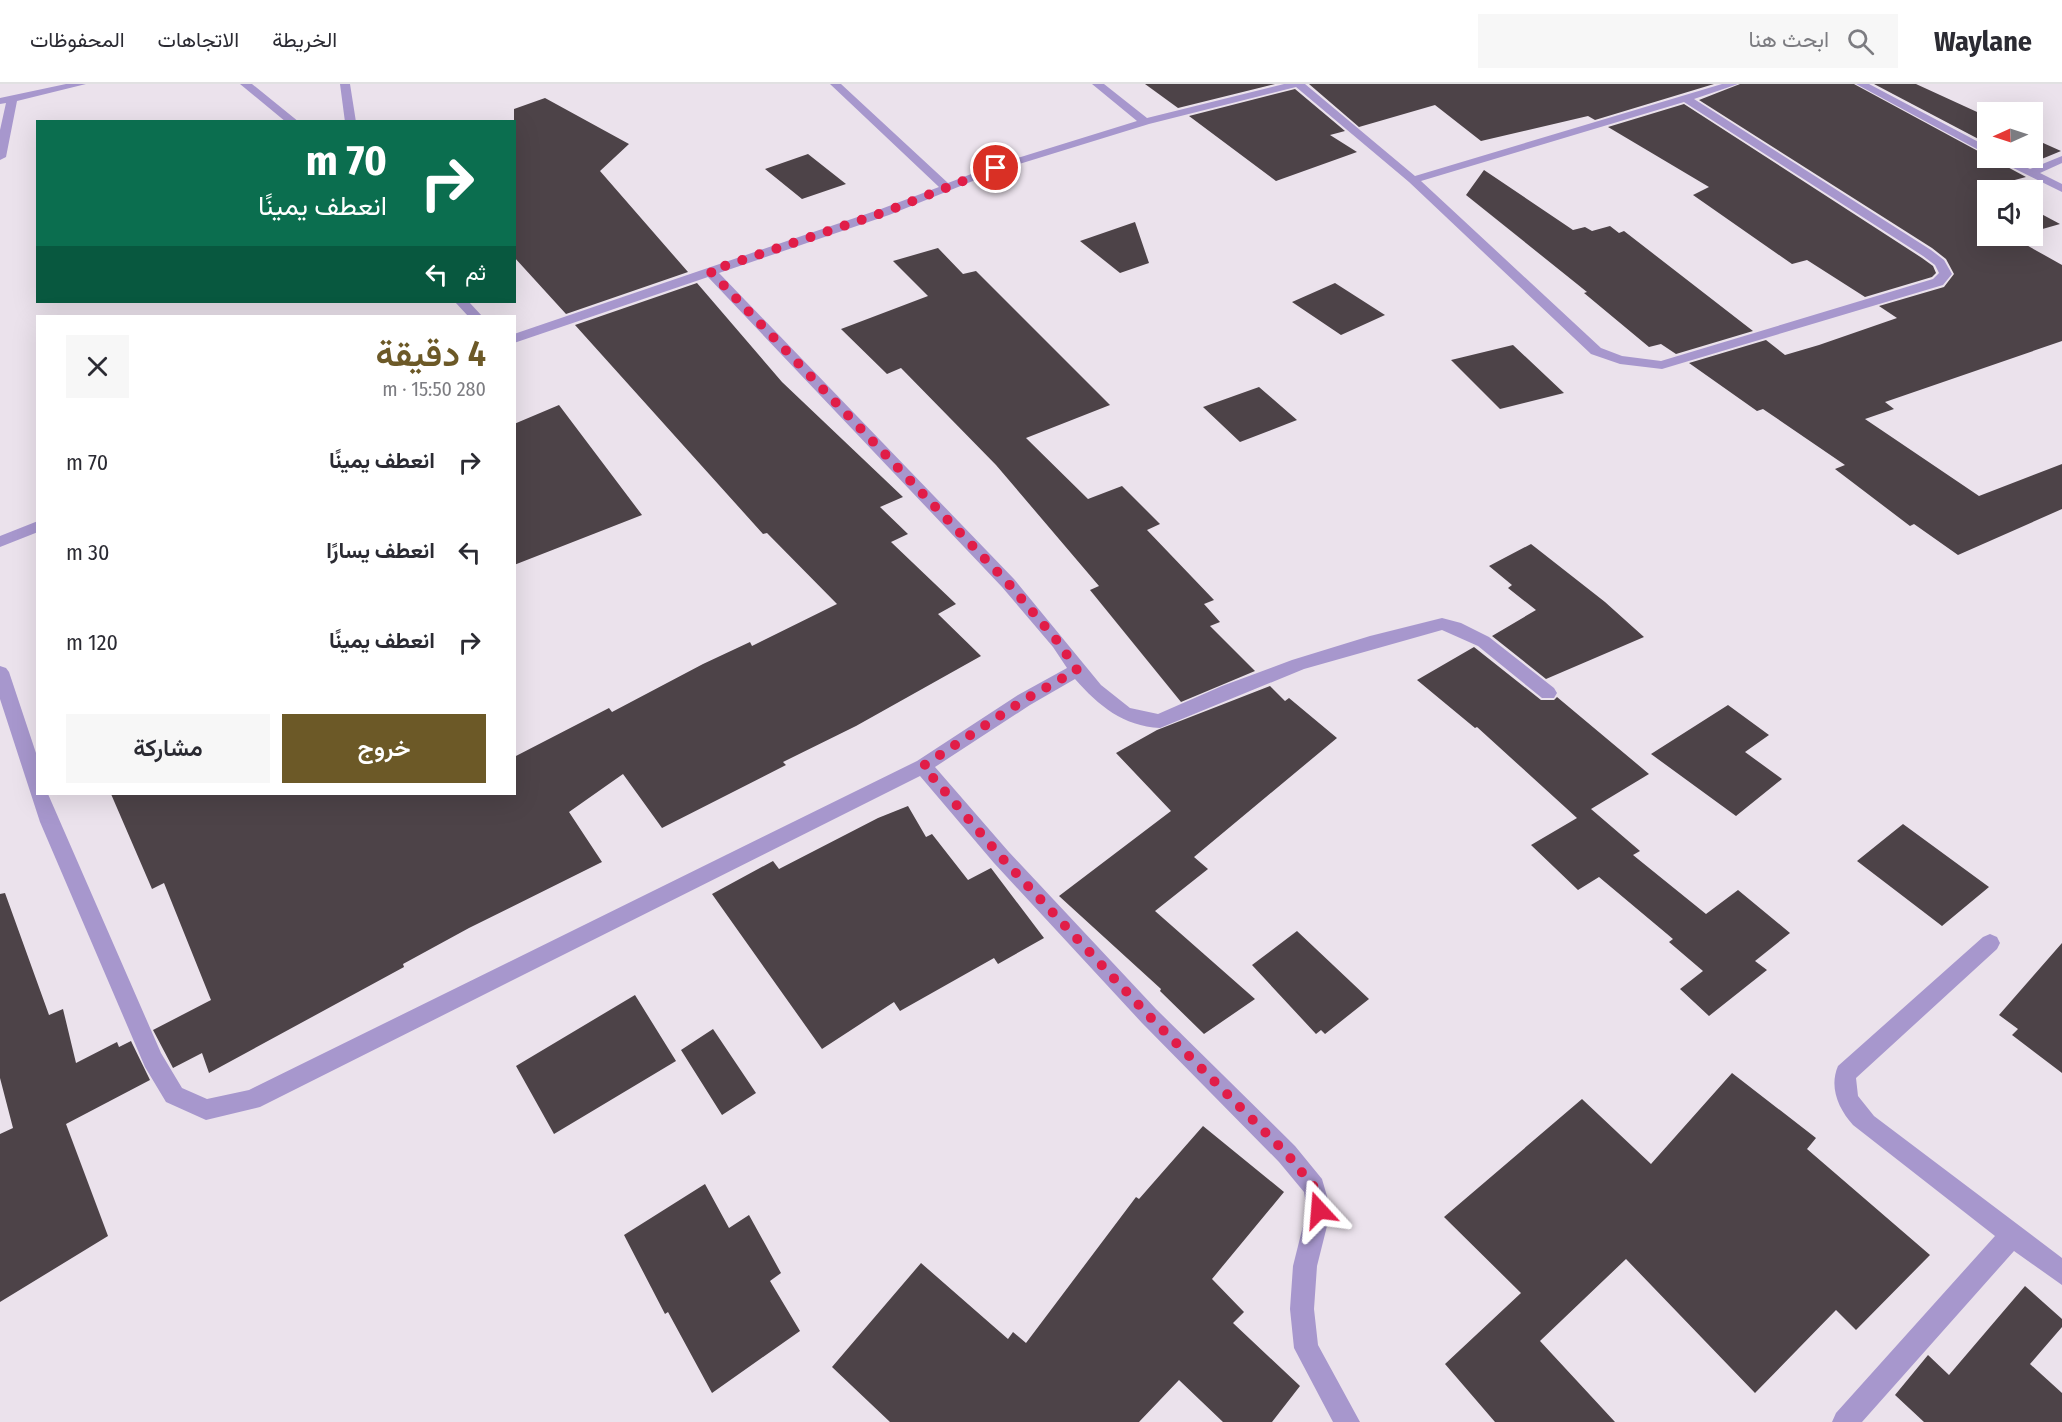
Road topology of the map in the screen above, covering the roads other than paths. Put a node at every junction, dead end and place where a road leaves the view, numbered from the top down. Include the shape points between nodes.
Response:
1 (81, 84) edge
2 (245, 84) edge
3 (345, 84) edge
4 (835, 84) edge
5 (1097, 84) edge
6 (1298, 84) edge
7 (1733, 84) edge
8 (1861, 84) edge
9 (12, 98) junction
10 (1686, 99) junction
11 (0, 101) edge
12 (291, 120) edge
13 (351, 120) edge
14 (1145, 122) junction
15 (1977, 146) edge
16 (0, 157) edge
17 (2062, 159) edge
18 (2020, 168) edge
19 (2030, 173) junction
20 (1413, 180) junction
21 (946, 187) junction
22 (2062, 188) edge
23 (710, 271) junction
24 (463, 303) edge
25 (474, 315) edge
26 (516, 338) edge
27 (36, 527) edge
28 (0, 542) edge
29 (1077, 670) junction
30 (0, 672) edge
31 (1548, 693) dead end
32 (923, 766) junction
33 (36, 782) edge
34 (39, 795) edge
35 (1990, 943) dead end
36 (2013, 1234) junction
37 (2062, 1273) edge
38 (1347, 1422) edge
39 (1845, 1422) edge

1 - 9 street
2 - 12 street
3 - 13 street
4 - 21 street
5 - 14 street
6 - 14 street
6 - 20 street
7 - 10 street
8 - 15 street
9 - 11 street
9 - 16 street
10 - 20 street
10 - 20 street via 1927,253 1946,274 1938,282 1662,365 1644,365 1596,351
14 - 21 street
17 - 19 street
18 - 19 street
19 - 22 street
21 - 23 street via 885,212
23 - 26 street
23 - 29 street via 1008,583
24 - 25 street
27 - 28 street
29 - 31 street via 1096,692 1132,718 1160,721 1260,679 1367,643 1442,624 1474,635
29 - 32 street
30 - 33 street
32 - 34 street via 252,1100 206,1110 174,1095 153,1059
32 - 38 street via 1063,924 1287,1154 1314,1187 1319,1210 1305,1266 1302,1309 1306,1348
35 - 36 street via 1846,1073 1844,1086 1854,1112 1866,1123
36 - 37 street
36 - 39 street

